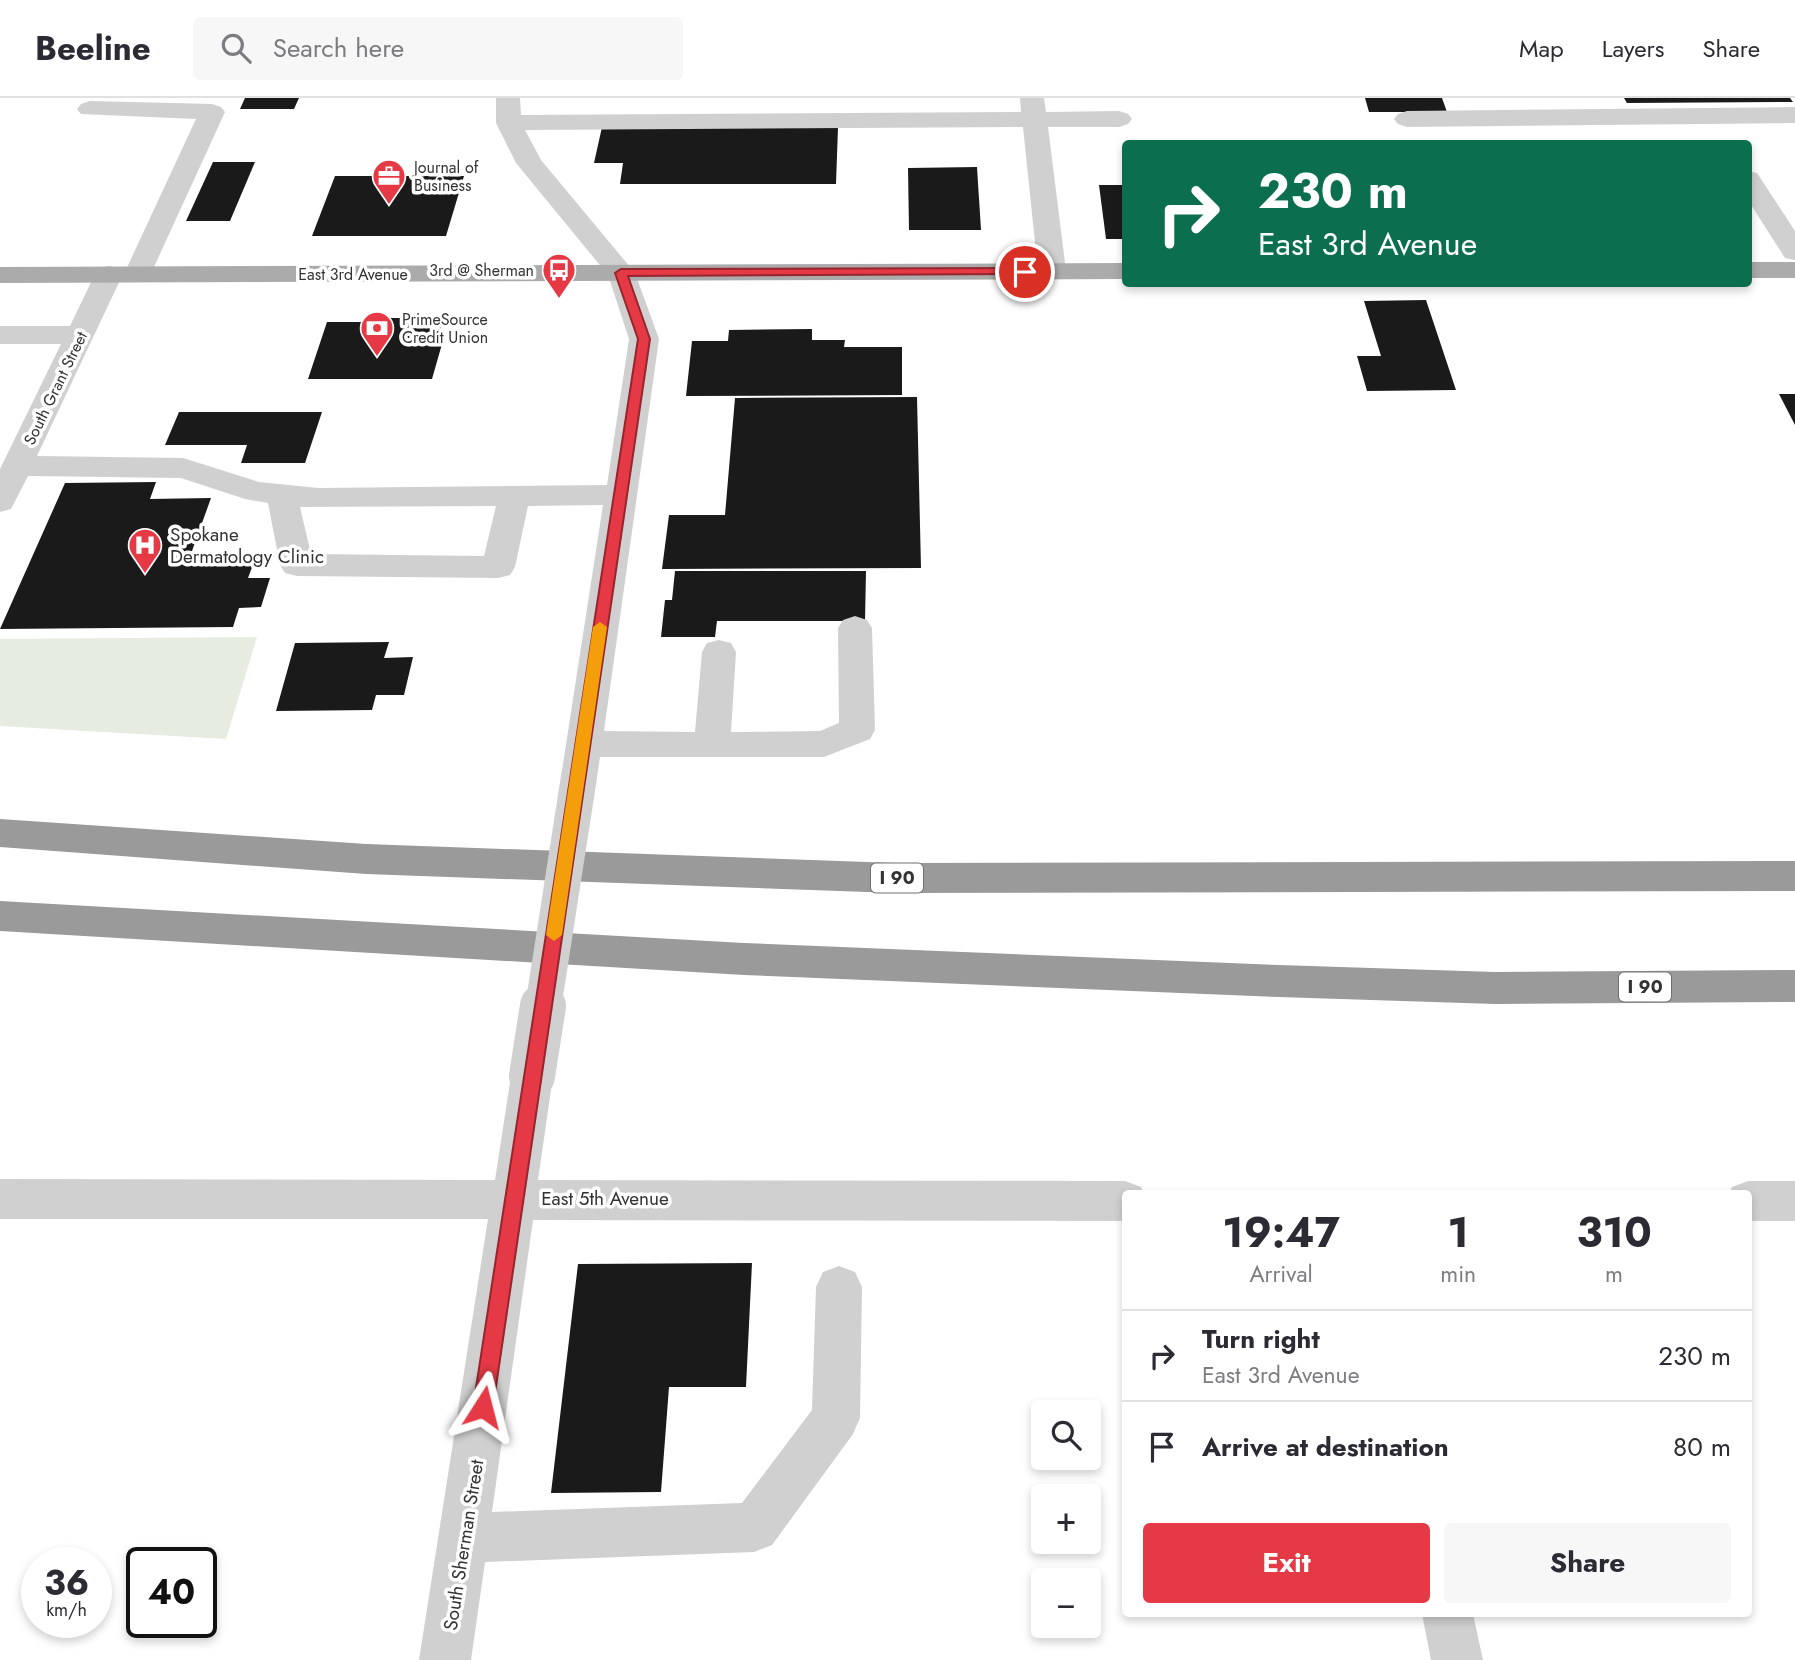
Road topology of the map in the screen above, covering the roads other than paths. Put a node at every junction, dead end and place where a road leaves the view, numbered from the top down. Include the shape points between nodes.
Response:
1 (1566, 108) edge
2 (90, 109) dead end
3 (1033, 109) edge
4 (508, 110) edge
5 (1795, 115) edge
6 (1119, 119) dead end
7 (1406, 119) dead end
8 (1582, 140) edge
9 (1752, 185) edge
10 (1795, 253) edge
11 (1752, 270) edge
12 (1795, 270) edge
13 (1052, 271) junction
14 (1122, 271) edge
15 (621, 273) junction
16 (123, 274) junction
17 (0, 275) edge
18 (0, 335) edge
19 (80, 335) junction
20 (17, 466) junction
21 (282, 495) junction
22 (620, 495) junction
23 (514, 496) junction
24 (0, 502) edge
25 (855, 628) dead end
26 (719, 652) dead end
27 (712, 745) junction
28 (582, 760) junction
29 (0, 833) edge
30 (1795, 876) edge
31 (0, 916) edge
32 (1795, 986) edge
33 (514, 1198) junction
34 (0, 1199) edge
35 (1122, 1201) edge
36 (1752, 1201) edge
37 (1795, 1201) edge
38 (839, 1287) dead end
39 (464, 1538) junction
40 (1449, 1617) edge
41 (445, 1660) edge
42 (1457, 1660) edge

1 - 5 street
1 - 7 street
1 - 8 street
2 - 16 street, South Grant Street via 212,111
3 - 4 street
3 - 6 street
3 - 13 street
4 - 15 street, South Sherman Street via 528,163
9 - 10 street
11 - 12 main road
13 - 14 main road, East 3rd Avenue
13 - 15 main road, East 3rd Avenue
15 - 16 main road, East 3rd Avenue
15 - 22 street, South Sherman Street via 644,339
16 - 17 main road, East 3rd Avenue
16 - 19 street, South Grant Street
18 - 19 street
19 - 20 street, South Grant Street
20 - 21 street via 183,468 256,492
20 - 24 street, South Grant Street
21 - 23 street
21 - 23 street via 297,565 485,567 498,567
22 - 23 street
22 - 28 street, South Sherman Street
25 - 27 street via 857,730 824,744
26 - 27 street
27 - 28 street
28 - 33 street, South Sherman Street, bridge
29 - 30 highway, I 90 via 366,859 895,878
31 - 32 highway, I 90 via 730,958 1251,980 1495,988
33 - 34 street, East 5th Avenue
33 - 35 street, East 5th Avenue
33 - 39 street, South Sherman Street
36 - 37 street
38 - 39 street via 836,1419 754,1527
39 - 41 street, South Sherman Street
40 - 42 street

